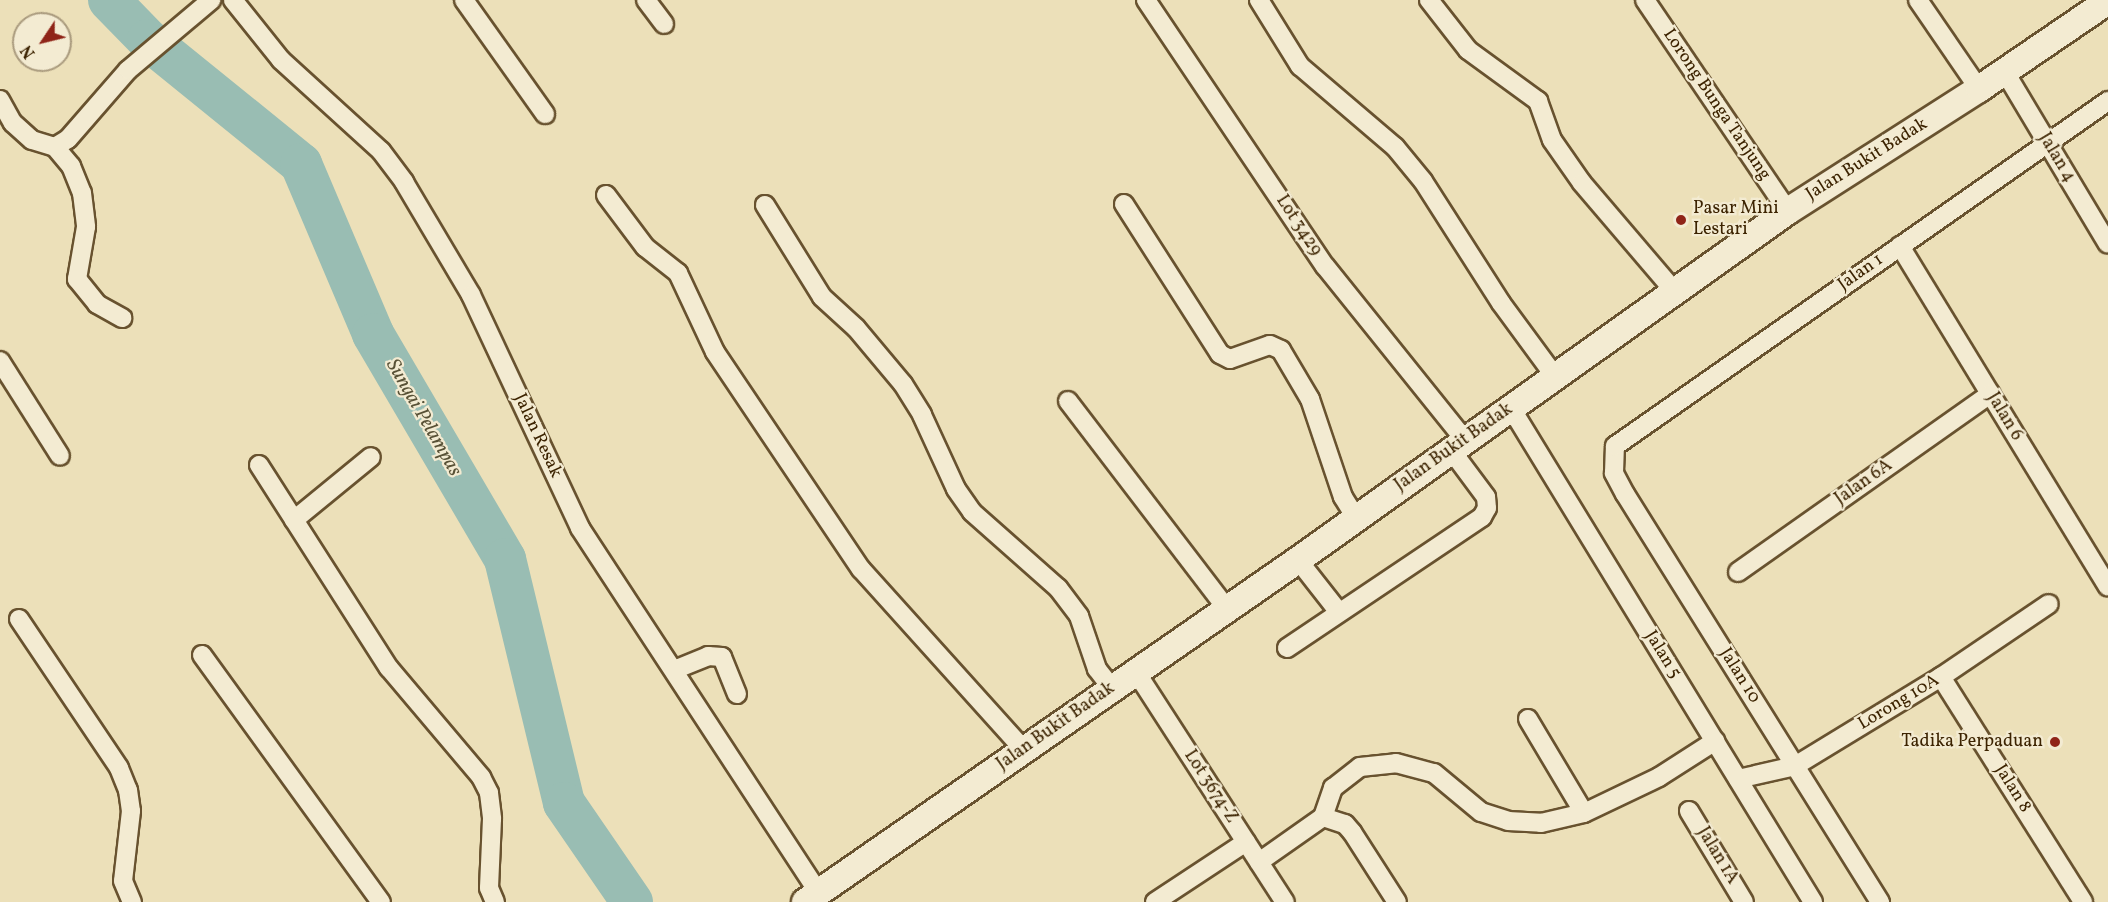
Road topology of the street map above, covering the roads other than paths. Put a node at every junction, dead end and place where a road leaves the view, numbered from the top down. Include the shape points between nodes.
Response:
1 (211, 0) edge
2 (232, 0) edge
3 (464, 0) edge
4 (646, 0) edge
5 (1146, 0) edge
6 (1259, 0) edge
7 (1429, 0) edge
8 (1645, 0) edge
9 (1918, 0) edge
10 (2108, 1) edge
11 (664, 24) dead end
12 (2005, 72) junction
13 (1979, 89) junction
14 (0, 100) edge
15 (2108, 101) edge
16 (545, 114) dead end
17 (2046, 143) junction
18 (55, 147) junction
19 (606, 195) dead end
20 (1124, 204) dead end
21 (765, 205) dead end
22 (1788, 210) junction
23 (2108, 244) edge
24 (1900, 246) junction
25 (1675, 292) junction
26 (122, 318) dead end
27 (0, 361) edge
28 (1556, 378) junction
29 (1990, 394) junction
30 (1068, 401) dead end
31 (1511, 408) junction
32 (1458, 445) junction
33 (1615, 446) joint
34 (60, 456) dead end
35 (371, 457) dead end
36 (259, 465) dead end
37 (1356, 518) junction
38 (294, 520) junction
39 (1298, 560) junction
40 (1738, 572) dead end
41 (2108, 587) edge
42 (2049, 604) dead end
43 (1227, 609) junction
44 (1338, 611) junction
45 (19, 619) dead end
46 (1287, 648) dead end
47 (202, 654) dead end
48 (674, 670) junction
49 (1136, 672) junction
50 (1941, 676) junction
51 (1112, 688) junction
52 (737, 694) dead end
53 (1528, 718) dead end
54 (1715, 741) junction
55 (1023, 749) junction
56 (1795, 766) junction
57 (1738, 779) junction
58 (1689, 811) dead end
59 (1584, 813) junction
60 (1323, 817) junction
61 (1246, 842) junction
62 (1259, 862) junction
63 (812, 897) edge
64 (1394, 901) edge
65 (132, 902) edge
66 (381, 902) edge
67 (495, 902) edge
68 (1155, 902) edge
69 (1285, 902) edge
70 (1744, 902) edge
71 (1813, 902) edge
72 (1880, 902) edge
73 (2083, 902) edge

1 - 18 street via 128,70 68,139
2 - 48 street, Jalan Resak via 281,60 381,151 404,182 471,295 580,528
3 - 16 street
4 - 11 street
5 - 32 street, Lot 3429 via 1325,266
6 - 28 street via 1300,66 1395,147 1423,181 1501,303
7 - 25 street via 1468,50 1538,101 1552,140 1582,183
8 - 22 street, Lorong Bunga Tanjung
9 - 13 street
10 - 12 main road, Jalan Bukit Badak
12 - 13 main road, Jalan Bukit Badak
12 - 17 street, Jalan 4
13 - 22 main road, Jalan Bukit Badak
14 - 18 street via 13,123 32,140
15 - 17 street, Jalan 1
17 - 23 street, Jalan 4
17 - 24 street, Jalan 1
18 - 26 street via 71,166 82,193 86,227 77,279 96,304
19 - 55 street via 645,247 678,273 720,361 861,569
20 - 37 street via 1220,354 1230,359 1270,345 1281,350 1310,399 1343,497
21 - 51 street via 822,297 856,328 903,384 956,489 972,512 1058,588 1088,633 1097,669
22 - 25 main road, Jalan Bukit Badak
24 - 29 street, Jalan 6
24 - 33 street, Jalan 1
25 - 28 main road, Jalan Bukit Badak
27 - 34 street
28 - 31 main road, Jalan Bukit Badak
29 - 40 street, Jalan 6A
29 - 41 street, Jalan 6
30 - 43 street
31 - 32 main road, Jalan Bukit Badak
31 - 54 street, Jalan 5
32 - 37 main road, Jalan Bukit Badak
32 - 44 street, Lot 3429 via 1486,497 1487,508 1482,517
33 - 56 street, Jalan 10 via 1614,473
35 - 38 street
36 - 38 street
37 - 39 main road, Jalan Bukit Badak
38 - 67 street via 389,668 481,777 489,793 489,888
39 - 43 main road, Jalan Bukit Badak
39 - 44 street
42 - 50 street, Lorong 10A
43 - 49 main road, Jalan Bukit Badak
44 - 46 street, Lot 3429
45 - 65 street via 107,749 128,790 131,812 123,880
47 - 66 street
48 - 52 street via 708,656 722,657
48 - 63 street, Jalan Resak
49 - 51 main road, Jalan Bukit Badak
49 - 61 street, Lot 3674-Z
50 - 56 street, Lorong 10A
50 - 73 street, Jalan 8
51 - 55 main road, Jalan Bukit Badak
53 - 59 street
54 - 57 street, Jalan 5
54 - 59 street via 1659,777
55 - 63 main road, Jalan Bukit Badak
56 - 57 street, Lorong 10A
56 - 72 street, Jalan 10
57 - 71 street, Jalan 5
58 - 70 street, Jalan 1A
59 - 60 street via 1541,823 1508,820 1481,812 1434,773 1396,763 1360,767 1333,788
60 - 62 street
60 - 64 street via 1337,820 1352,832
61 - 62 street, Lot 3674-Z
61 - 68 street
62 - 69 street, Lot 3674-Z

